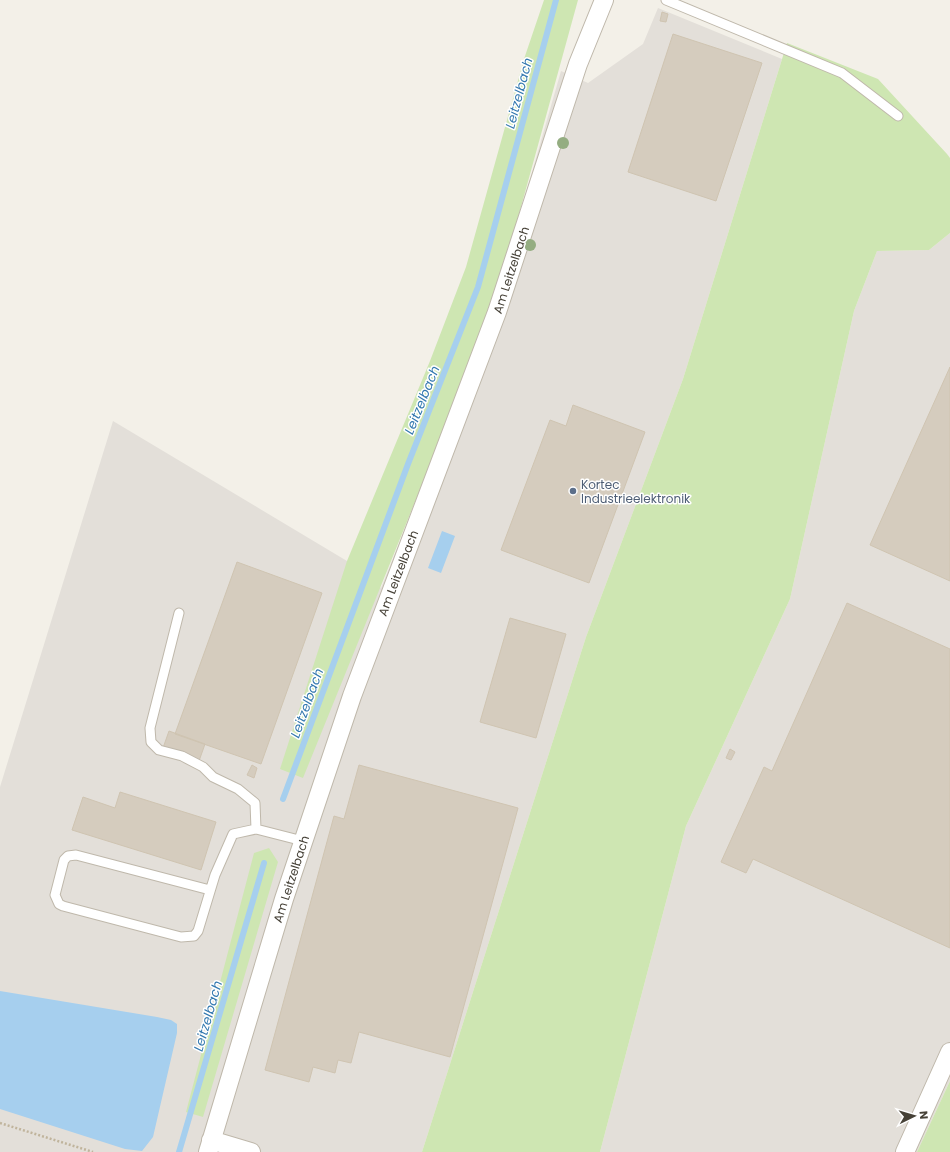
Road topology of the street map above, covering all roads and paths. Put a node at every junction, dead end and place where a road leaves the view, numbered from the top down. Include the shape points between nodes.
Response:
1 (604, 0) edge
2 (666, 0) edge
3 (898, 116) dead end
4 (178, 613) dead end
5 (256, 829) junction
6 (303, 841) junction
7 (210, 890) junction
8 (950, 1052) edge
9 (0, 1123) edge
10 (209, 1146) edge
11 (93, 1152) edge
12 (251, 1152) edge
13 (906, 1152) edge

1 - 6 street, Am Leitzelbach via 578,64 497,312 352,696
2 - 3 lane via 842,73
4 - 5 lane via 150,728 151,742 159,750 182,756 203,767 213,777 248,795 255,803
5 - 6 lane
5 - 7 lane via 233,834
6 - 10 street, Am Leitzelbach
7 - 7 lane via 198,931 194,936 188,937 64,906 59,904 55,895 64,860 68,856 76,855
8 - 13 street
9 - 11 path
10 - 12 street

